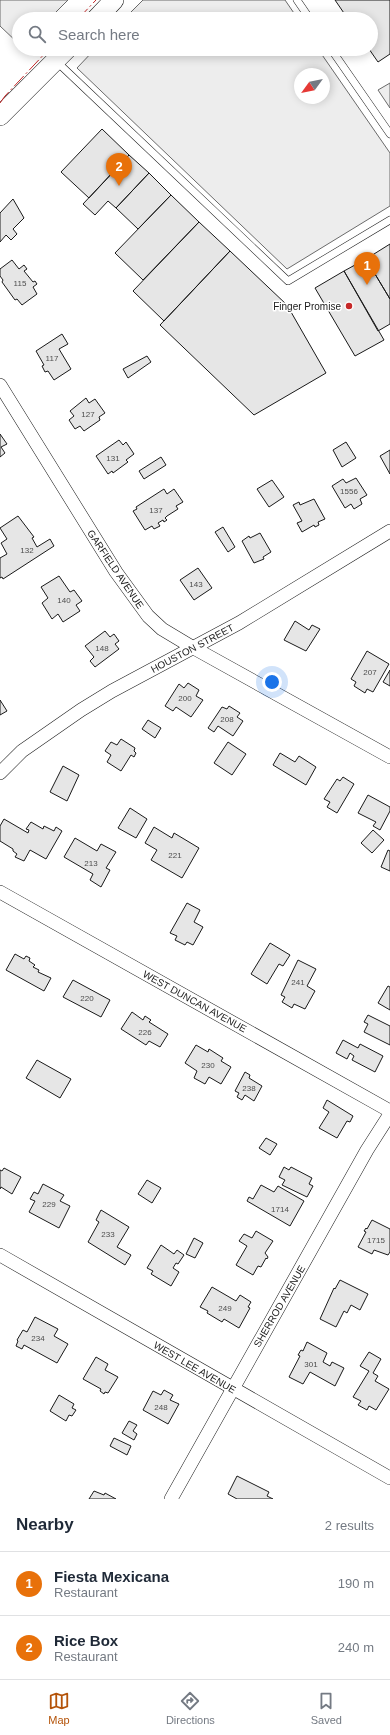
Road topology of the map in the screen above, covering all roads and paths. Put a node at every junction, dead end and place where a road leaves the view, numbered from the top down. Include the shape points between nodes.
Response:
1 (114, 0) edge
2 (297, 0) edge
3 (103, 12) edge
4 (305, 12) edge
5 (60, 56) edge
6 (62, 56) edge
7 (336, 56) edge
8 (0, 116) edge
9 (390, 134) edge
10 (390, 220) edge
11 (0, 385) edge
12 (390, 531) edge
13 (192, 647) junction
14 (390, 757) edge
15 (0, 772) edge
16 (0, 892) edge
17 (390, 1112) edge
18 (0, 1255) edge
19 (232, 1388) junction
20 (390, 1478) edge
21 (171, 1499) edge

1 - 3 main road
2 - 4 lane
5 - 8 main road
6 - 10 lane via 288,281
7 - 9 lane
11 - 13 street, GARFIELD AVENUE via 121,579 148,616 162,629
12 - 13 street, HOUSTON STREET via 239,623
13 - 14 street, GARFIELD AVENUE
13 - 15 street, HOUSTON STREET via 81,710 22,751
16 - 17 street, WEST DUNCAN AVENUE
17 - 19 street, SHERROD AVENUE
18 - 19 street, WEST LEE AVENUE
19 - 20 street, WEST LEE AVENUE
19 - 21 street, SHERROD AVENUE

